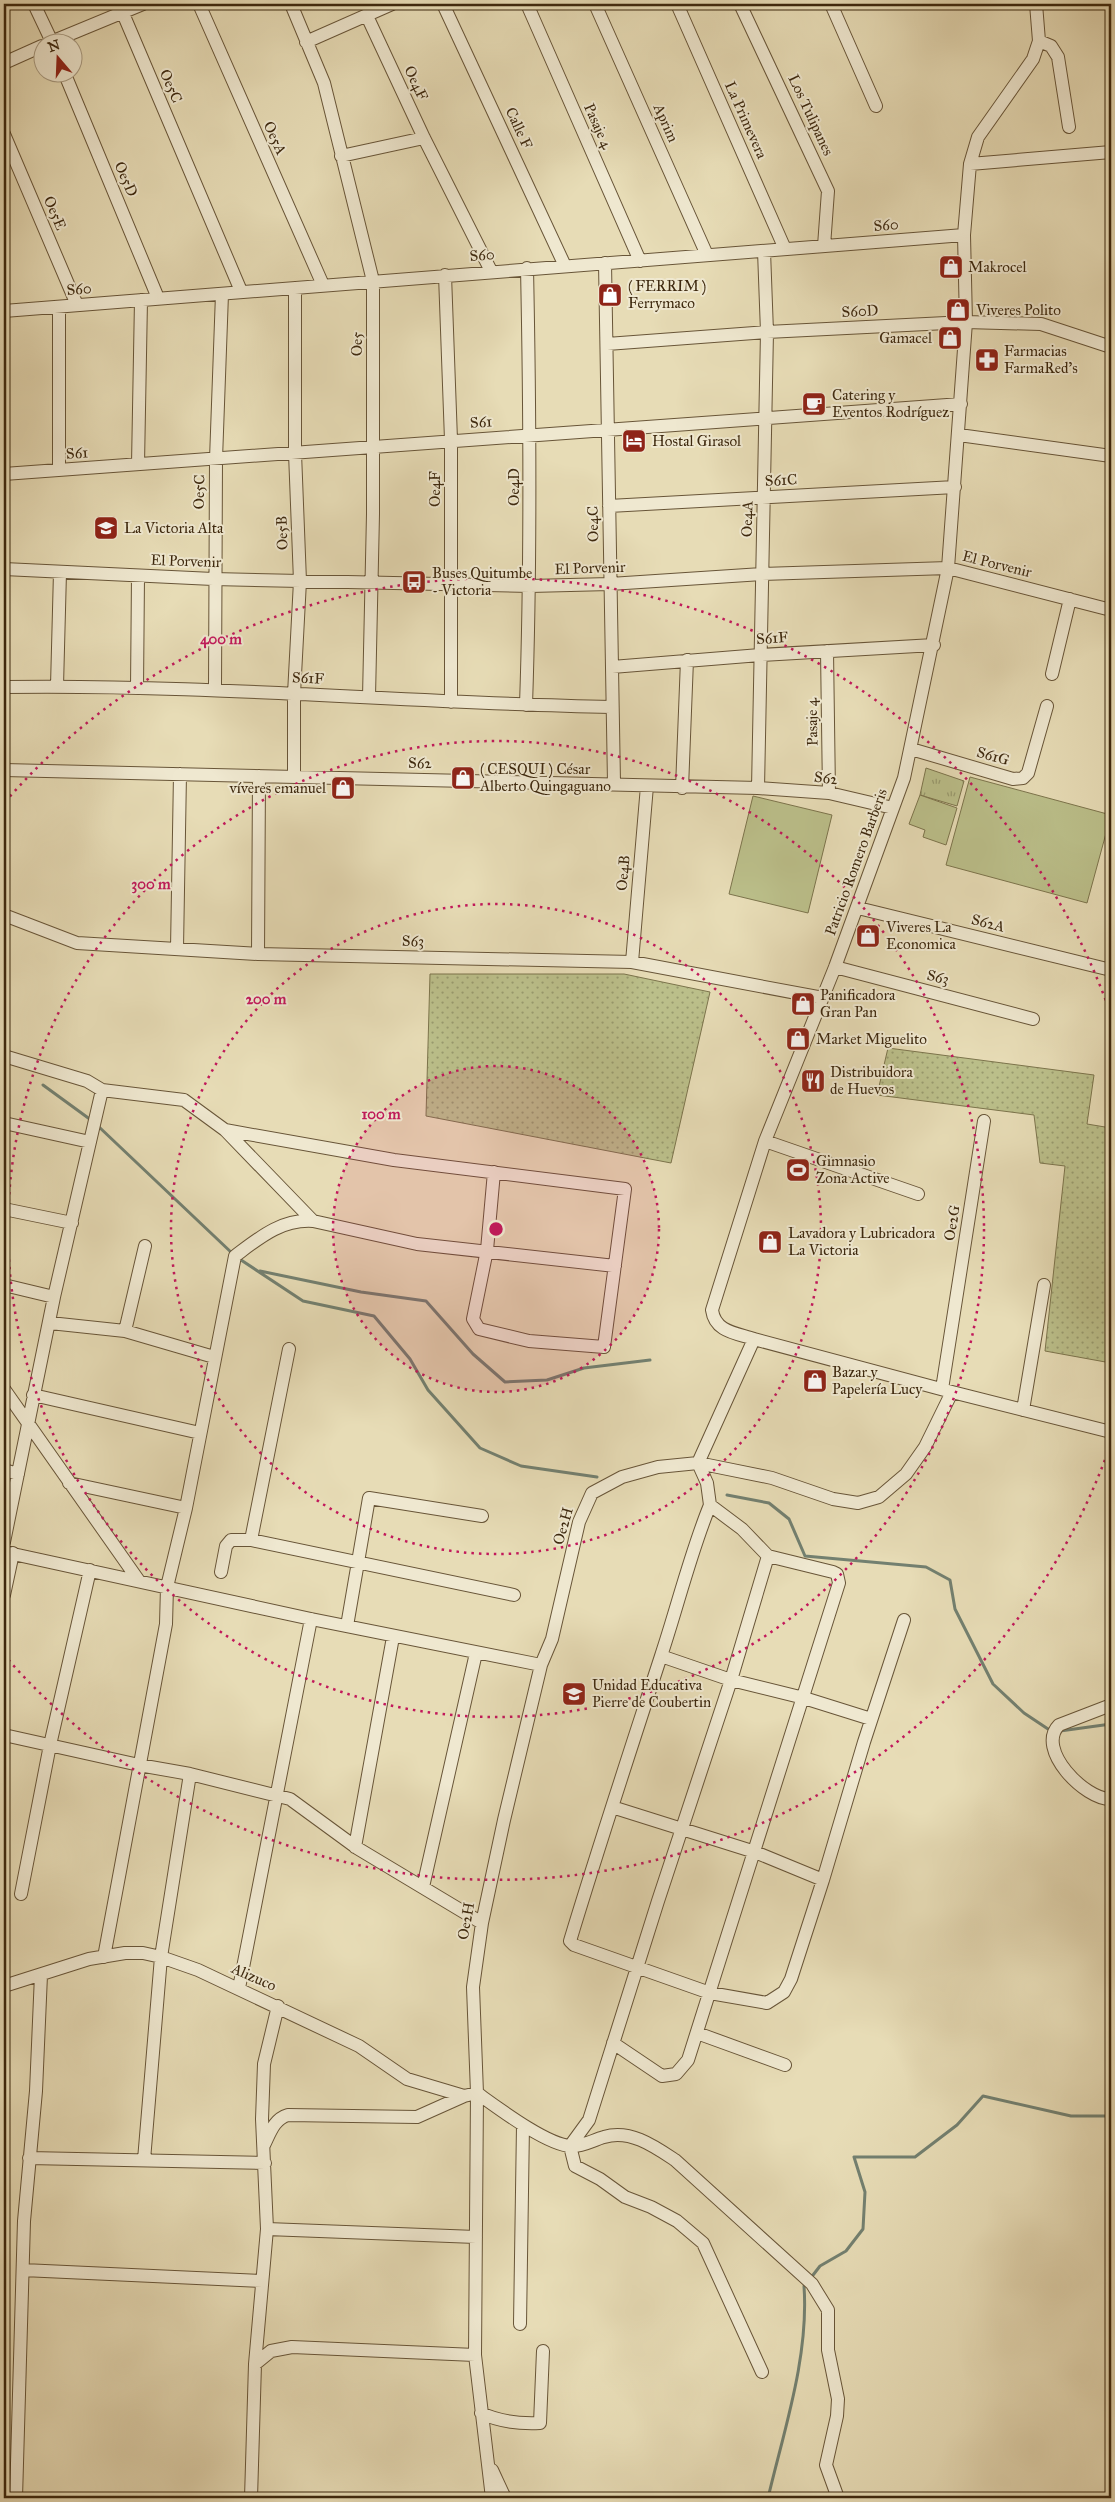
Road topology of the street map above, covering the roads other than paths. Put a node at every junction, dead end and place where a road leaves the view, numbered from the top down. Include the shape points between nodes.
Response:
1 (34, 4) edge
2 (143, 4) edge
3 (199, 4) edge
4 (291, 4) edge
5 (392, 4) edge
6 (443, 4) edge
7 (527, 4) edge
8 (595, 4) edge
9 (678, 4) edge
10 (740, 4) edge
11 (832, 4) edge
12 (1036, 4) edge
13 (121, 8) edge
14 (367, 16) junction
15 (47, 32) edge
16 (72, 32) edge
17 (1039, 41) junction
18 (306, 42) junction
19 (32, 50) edge
20 (4, 63) edge
21 (68, 82) edge
22 (876, 106) dead end
23 (1068, 127) dead end
24 (4, 134) edge
25 (424, 138) junction
26 (1111, 152) edge
27 (341, 156) junction
28 (970, 164) junction
29 (964, 235) junction
30 (824, 246) junction
31 (785, 249) junction
32 (764, 251) junction
33 (707, 255) junction
34 (640, 261) junction
35 (605, 263) junction
36 (565, 266) junction
37 (527, 268) junction
38 (491, 271) junction
39 (445, 275) junction
40 (373, 281) junction
41 (323, 285) junction
42 (295, 288) junction
43 (241, 291) junction
44 (222, 294) junction
45 (158, 298) junction
46 (142, 300) junction
47 (76, 305) junction
48 (59, 307) junction
49 (4, 311) edge
50 (966, 322) junction
51 (767, 332) junction
52 (607, 344) junction
53 (1111, 347) edge
54 (961, 404) junction
55 (765, 418) junction
56 (608, 430) junction
57 (530, 434) junction
58 (959, 435) junction
59 (451, 440) junction
60 (373, 446) junction
61 (296, 453) junction
62 (1111, 456) edge
63 (216, 459) junction
64 (138, 464) junction
65 (59, 470) junction
66 (4, 474) edge
67 (956, 487) junction
68 (764, 498) junction
69 (609, 506) junction
70 (948, 568) junction
71 (4, 570) edge
72 (60, 572) junction
73 (762, 574) junction
74 (138, 576) junction
75 (214, 579) junction
76 (300, 581) junction
77 (372, 582) junction
78 (610, 584) junction
79 (451, 586) junction
80 (530, 586) junction
81 (1070, 599) junction
82 (1111, 610) edge
83 (934, 645) junction
84 (827, 651) junction
85 (760, 655) junction
86 (687, 660) junction
87 (612, 667) junction
88 (1052, 674) dead end
89 (4, 686) edge
90 (57, 686) junction
91 (137, 688) junction
92 (215, 690) junction
93 (294, 694) junction
94 (369, 697) junction
95 (451, 702) junction
96 (526, 705) junction
97 (1047, 706) dead end
98 (611, 707) junction
99 (911, 749) junction
100 (4, 770) edge
101 (180, 774) junction
102 (259, 776) junction
103 (294, 776) junction
104 (614, 784) junction
105 (647, 786) junction
106 (682, 788) junction
107 (758, 788) junction
108 (829, 793) junction
109 (893, 808) junction
110 (858, 908) junction
111 (4, 915) edge
112 (177, 948) junction
113 (258, 954) junction
114 (632, 962) junction
115 (835, 967) junction
116 (1111, 970) edge
117 (823, 998) junction
118 (1034, 1018) dead end
119 (4, 1056) edge
120 (102, 1090) junction
121 (984, 1121) dead end
122 (4, 1123) edge
123 (225, 1130) junction
124 (765, 1141) junction
125 (90, 1142) junction
126 (494, 1172) junction
127 (918, 1194) dead end
128 (4, 1209) edge
129 (313, 1221) junction
130 (72, 1223) junction
131 (145, 1246) dead end
132 (487, 1250) junction
133 (615, 1266) junction
134 (4, 1285) edge
135 (1044, 1285) dead end
136 (54, 1297) junction
137 (50, 1324) junction
138 (125, 1331) junction
139 (754, 1339) junction
140 (289, 1349) dead end
141 (214, 1356) junction
142 (4, 1389) edge
143 (947, 1391) junction
144 (34, 1395) junction
145 (1023, 1410) junction
146 (27, 1424) junction
147 (1111, 1432) edge
148 (200, 1433) junction
149 (698, 1463) junction
150 (4, 1470) edge
151 (18, 1474) junction
152 (70, 1483) junction
153 (710, 1505) junction
154 (186, 1508) junction
155 (482, 1516) dead end
156 (251, 1540) junction
157 (4, 1542) edge
158 (8, 1552) edge
159 (768, 1556) junction
160 (356, 1563) junction
161 (90, 1570) junction
162 (221, 1572) dead end
163 (139, 1581) junction
164 (167, 1587) junction
165 (4, 1595) edge
166 (514, 1595) dead end
167 (311, 1620) junction
168 (904, 1620) dead end
169 (347, 1626) junction
170 (393, 1636) junction
171 (476, 1653) junction
172 (661, 1656) junction
173 (541, 1665) junction
174 (731, 1680) junction
175 (804, 1698) junction
176 (1111, 1705) edge
177 (871, 1719) junction
178 (4, 1735) edge
179 (50, 1745) junction
180 (139, 1765) junction
181 (190, 1774) junction
182 (277, 1795) junction
183 (1111, 1799) edge
184 (612, 1807) junction
185 (681, 1830) junction
186 (355, 1846) junction
187 (755, 1852) junction
188 (823, 1880) junction
189 (423, 1887) junction
190 (21, 1894) dead end
191 (482, 1923) junction
192 (161, 1956) junction
193 (104, 1957) junction
194 (637, 1967) junction
195 (41, 1975) junction
196 (4, 1986) edge
197 (238, 1988) junction
198 (710, 1993) junction
199 (278, 2006) junction
200 (697, 2033) junction
201 (613, 2043) junction
202 (785, 2065) dead end
203 (477, 2093) junction
204 (464, 2096) junction
205 (523, 2125) junction
206 (264, 2145) junction
207 (570, 2146) junction
208 (30, 2158) junction
209 (144, 2160) junction
210 (265, 2163) junction
211 (267, 2229) junction
212 (476, 2237) junction
213 (23, 2270) junction
214 (262, 2281) junction
215 (520, 2324) dead end
216 (543, 2351) dead end
217 (475, 2355) junction
218 (255, 2364) junction
219 (762, 2372) dead end
220 (481, 2413) junction
221 (489, 2466) junction
222 (16, 2498) edge
223 (251, 2498) edge
224 (492, 2498) edge
225 (505, 2498) edge
226 (838, 2498) edge

1 - 15 street
2 - 13 street
3 - 41 street, Oe5A
4 - 18 street, Oe5
5 - 14 street
6 - 36 street, Calle F
7 - 34 street, Pasaje 4
8 - 33 street, Aprim
9 - 31 street, La Primevera
10 - 30 street, Los Tulipanes via 828,191
11 - 22 street
12 - 17 street, Patricio Romero Barberis
13 - 16 street
13 - 43 street, Oe5C
14 - 18 street
14 - 25 street, Oe4F
17 - 23 street via 1056,51
17 - 28 street, Patricio Romero Barberis via 1033,59 978,137
18 - 27 street, Oe5 via 324,83
19 - 20 street
21 - 45 street, Oe5D
24 - 47 street, Oe5E
25 - 27 street
25 - 38 street, Oe4F
26 - 28 street
27 - 40 street, Oe5
28 - 29 street, Patricio Romero Barberis
29 - 30 street, S60
29 - 50 street, Patricio Romero Barberis
30 - 31 street, S60
31 - 32 street, S60
32 - 33 street, S60
32 - 51 street, Oe4A
33 - 34 street, S60
34 - 35 street, S60
35 - 36 street, S60
35 - 52 street, Oe4C
36 - 37 street, S60
37 - 38 street, S60
37 - 57 street, Oe4D
38 - 39 street, S60
39 - 40 street, S60
39 - 59 street, Oe4F
40 - 41 street, S60
40 - 60 street, Oe5
41 - 42 street, S60
42 - 43 street, S60
42 - 61 street, Oe5B
43 - 44 street, S60
44 - 45 street, S60
44 - 63 street, Oe5C
45 - 46 street, S60
46 - 47 street, S60
46 - 64 street
47 - 48 street, S60
48 - 49 street, S60
48 - 65 street
50 - 51 street, S60D
50 - 53 street, S60D via 1041,324
50 - 54 street, Patricio Romero Barberis
51 - 52 street, S60D
51 - 55 street, Oe4A
52 - 56 street, Oe4C
54 - 55 street, S61
54 - 58 street, Patricio Romero Barberis
55 - 56 street, S61
55 - 68 street, Oe4A
56 - 57 street, S61
56 - 69 street, Oe4C
57 - 59 street, S61
57 - 80 street, Oe4D
58 - 62 street
58 - 67 street, Patricio Romero Barberis
59 - 60 street, S61
59 - 79 street, Oe4F
60 - 61 street, S61
60 - 77 street, Oe5
61 - 63 street, S61
61 - 76 street, Oe5B
63 - 64 street, S61
63 - 75 street, Oe5C
64 - 65 street, S61
65 - 66 street, S61
67 - 68 street, S61C
67 - 70 street, Patricio Romero Barberis
68 - 69 street, S61C
68 - 73 street, Oe4A
69 - 78 street, Oe4C
70 - 73 street, El Porvenir
70 - 81 street, El Porvenir
70 - 83 street, Patricio Romero Barberis
71 - 72 street, El Porvenir
72 - 74 street, El Porvenir
72 - 90 street
73 - 78 street, El Porvenir
73 - 85 street, Oe4A
74 - 75 street, El Porvenir
74 - 91 street
75 - 76 street, El Porvenir
75 - 92 street, Oe5C
76 - 77 street, El Porvenir
76 - 93 street, Oe5B
77 - 79 street, El Porvenir
77 - 94 street, Oe5
78 - 80 street, El Porvenir
78 - 87 street, Oe4C
79 - 80 street, El Porvenir
79 - 95 street, Oe4F
80 - 96 street, Oe4D
81 - 82 street, El Porvenir
81 - 88 street
83 - 84 street, S61F
83 - 99 street, Patricio Romero Barberis
84 - 85 street, S61F
84 - 108 street, Pasaje 4
85 - 86 street, S61F
85 - 107 street, Oe4A
86 - 87 street, S61F
86 - 106 street
87 - 98 street, Oe4C
89 - 90 street, S61F
90 - 91 street, S61F
91 - 92 street, S61F
92 - 93 street, S61F
93 - 94 street, S61F
93 - 103 street, Oe5B
94 - 95 street, S61F
95 - 96 street, S61F
96 - 98 street, S61F
97 - 99 street, S61G via 1028,773 1022,778
98 - 104 street, Oe4C
99 - 109 street, Patricio Romero Barberis
100 - 101 street, S62
101 - 102 street, S62
101 - 112 street
102 - 103 street, S62
102 - 113 street
103 - 104 street, S62
104 - 105 street, S62
105 - 106 street, S62
105 - 114 street, Oe4B
106 - 107 street, S62
107 - 108 street, S62
108 - 109 street, S62
109 - 110 street, Patricio Romero Barberis
110 - 115 street, Patricio Romero Barberis
110 - 116 street, S62A
111 - 112 street, S63 via 77,943
112 - 113 street, S63
113 - 114 street, S63
114 - 117 street, S63
115 - 117 street, Patricio Romero Barberis
115 - 118 street, S63
117 - 124 street, Patricio Romero Barberis
119 - 120 street via 87,1081
120 - 123 street via 184,1100
120 - 125 street
121 - 143 street, Oe2G
122 - 125 street
123 - 126 street via 394,1160
123 - 129 street
124 - 127 street
124 - 139 street, Patricio Romero Barberis via 712,1310 717,1325
125 - 130 street
126 - 132 street
126 - 133 street via 625,1189
128 - 130 street
129 - 132 street via 418,1244
129 - 141 street via 275,1227 235,1256
130 - 136 street
131 - 138 street
132 - 133 street
132 - 133 street via 474,1320 479,1329 529,1341 604,1347
134 - 136 street
135 - 145 street
136 - 137 street
137 - 138 street
137 - 144 street
138 - 141 street
139 - 143 street, Patricio Romero Barberis
139 - 149 street
140 - 156 street
141 - 148 street
142 - 146 street
143 - 145 street, Patricio Romero Barberis
143 - 149 street, Oe2H via 924,1446 906,1474 878,1497 858,1503 832,1499 772,1478
144 - 146 street
144 - 148 street
145 - 147 street, Patricio Romero Barberis
146 - 151 street
146 - 152 street
148 - 154 street
149 - 153 street via 707,1482
149 - 173 street, Oe2H via 658,1467 622,1477 592,1493 579,1522 552,1640
150 - 151 street
151 - 157 street
152 - 154 street
152 - 163 street
153 - 159 street via 742,1529
153 - 172 street via 695,1543
154 - 164 street
155 - 160 street via 369,1498
156 - 160 street
156 - 162 street via 231,1540 226,1546
158 - 161 street
158 - 165 street
159 - 174 street
159 - 175 street via 834,1572 839,1578
160 - 166 street
160 - 169 street
161 - 163 street
161 - 179 street
163 - 164 street
164 - 167 street
164 - 180 street via 166,1624
167 - 169 street
167 - 182 street
168 - 177 street
169 - 170 street
170 - 171 street
170 - 186 street
171 - 173 street
171 - 189 street
172 - 174 street
172 - 184 street
173 - 191 street, Oe2H
174 - 175 street
174 - 185 street
175 - 177 street
175 - 187 street
176 - 183 street via 1067,1721 1053,1732 1053,1751 1071,1778 1088,1791
177 - 188 street
178 - 179 street
179 - 180 street
179 - 190 street
180 - 181 street
180 - 193 street
181 - 182 street
181 - 192 street
182 - 186 street via 302,1806
182 - 197 street
184 - 185 street
184 - 194 street via 570,1940 574,1945
185 - 187 street
185 - 194 street
186 - 189 street
187 - 188 street
187 - 198 street
188 - 198 street via 784,1992 767,2003
189 - 191 street
191 - 203 street, Oe2H via 473,1987
192 - 193 street, Alizuco via 143,1953
192 - 197 street, Alizuco
192 - 209 street
193 - 195 street, Alizuco
194 - 198 street
194 - 201 street
195 - 196 street, Alizuco
195 - 208 street
197 - 199 street, Alizuco
198 - 200 street
199 - 204 street, Alizuco via 359,2046 407,2079
199 - 206 street via 264,2064
200 - 201 street via 688,2060 676,2074 662,2076
200 - 202 street
201 - 207 street via 589,2120
203 - 204 street, Alizuco
203 - 205 street
203 - 212 street, Oe2H
204 - 206 street via 417,2117 288,2115 274,2125
205 - 207 street
205 - 215 street
206 - 210 street
207 - 219 street via 575,2166 620,2194 651,2206 676,2221 703,2243
207 - 226 street via 622,2135 654,2146 675,2160 812,2284 828,2310 828,2350 838,2399 826,2465
208 - 209 street
208 - 213 street
209 - 210 street
210 - 211 street
211 - 212 street
211 - 214 street
212 - 217 street, Oe2H
213 - 214 street
213 - 222 street
214 - 218 street
216 - 220 street via 540,2423 512,2423
217 - 218 street via 292,2347 271,2351
217 - 220 street, Oe2H
218 - 223 street
220 - 221 street, Oe2H
221 - 224 street
221 - 225 street

